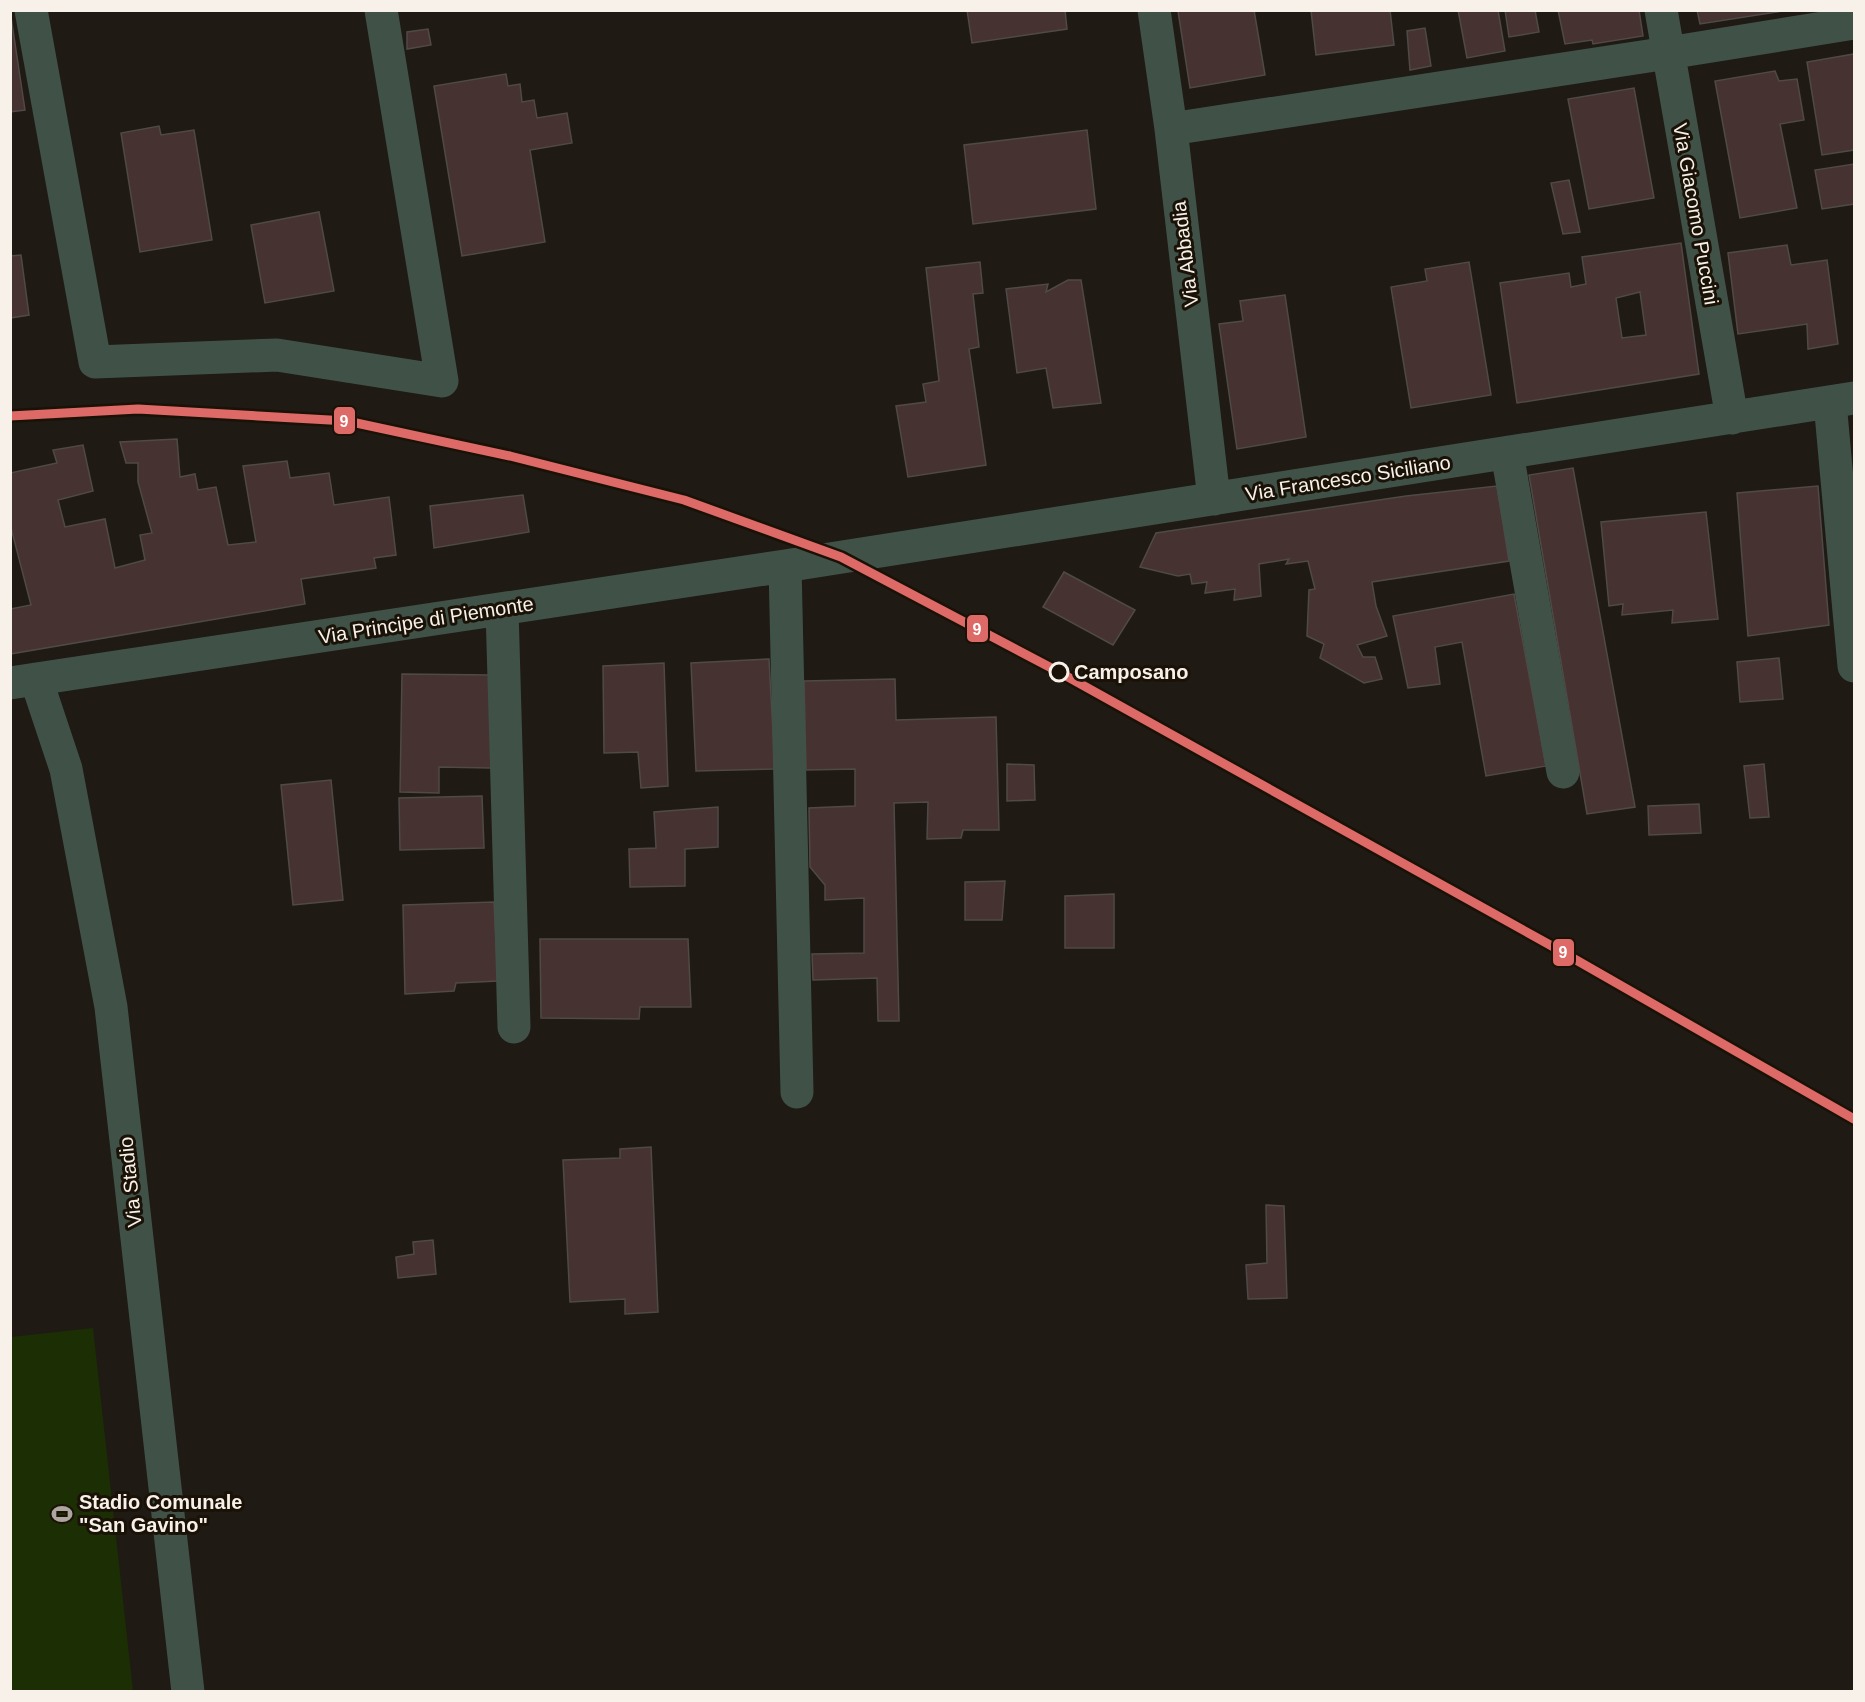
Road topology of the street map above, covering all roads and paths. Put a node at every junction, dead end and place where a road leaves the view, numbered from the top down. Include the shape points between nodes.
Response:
1 (31, 10) edge
2 (381, 10) edge
3 (1154, 10) edge
4 (1661, 10) edge
5 (1854, 22) edge
6 (1668, 53) junction
7 (1171, 129) junction
8 (1842, 400) edge
9 (1732, 418) junction
10 (1507, 453) junction
11 (1214, 498) junction
12 (841, 557) joint
13 (785, 566) junction
14 (502, 609) junction
15 (1854, 666) edge
16 (23, 681) edge
17 (1563, 772) dead end
18 (513, 1027) dead end
19 (797, 1092) dead end
20 (188, 1692) edge

1 - 2 street via 96,362 277,355 442,381
3 - 7 street, Via Abbadia
4 - 6 street, Via Giacomo Puccini
5 - 6 street
6 - 7 street
6 - 9 street, Via Giacomo Puccini
7 - 11 street, Via Abbadia
8 - 9 street, Via Francesco Siciliano
8 - 15 street
9 - 10 street, Via Francesco Siciliano
10 - 11 street, Via Francesco Siciliano
10 - 17 street
11 - 12 street, Via Francesco Siciliano
12 - 13 street, Via Principe di Piemonte
13 - 14 street, Via Principe di Piemonte
13 - 19 street
14 - 16 street, Via Principe di Piemonte
14 - 18 street
16 - 20 street, Via Stadio via 66,769 111,1007

